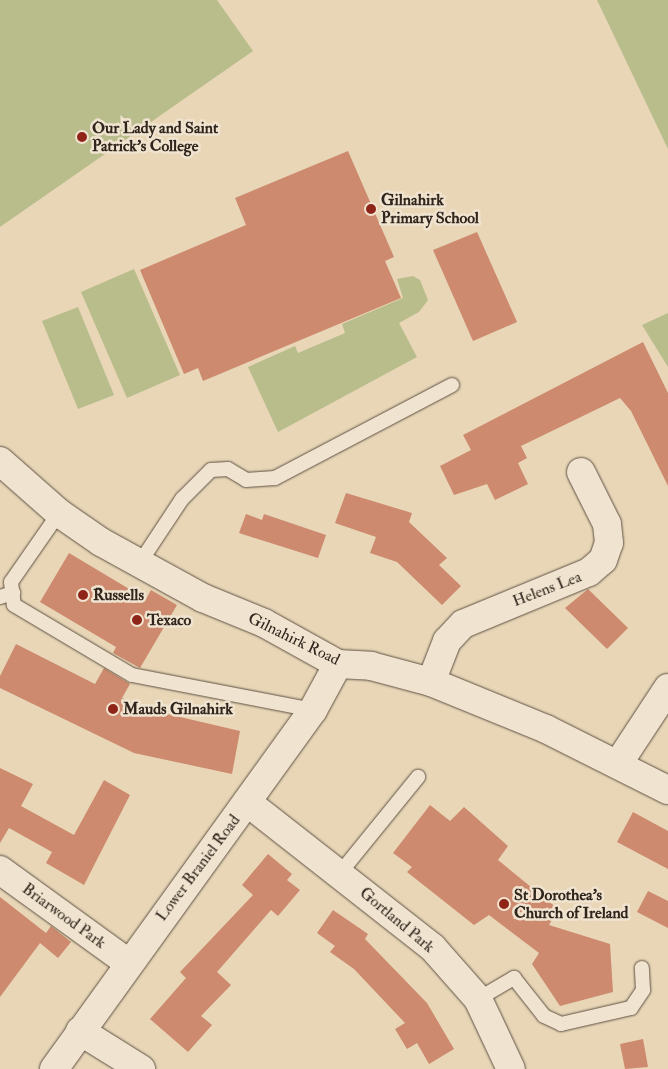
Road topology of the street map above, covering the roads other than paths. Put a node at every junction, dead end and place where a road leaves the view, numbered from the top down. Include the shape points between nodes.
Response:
1 (452, 385) dead end
2 (0, 461) edge
3 (581, 472) dead end
4 (59, 513) junction
5 (139, 564) junction
6 (6, 595) edge
7 (338, 664) junction
8 (431, 682) junction
9 (668, 688) edge
10 (313, 710) junction
11 (618, 764) junction
12 (418, 777) dead end
13 (668, 790) edge
14 (248, 802) junction
15 (0, 870) edge
16 (340, 873) junction
17 (128, 962) junction
18 (642, 968) dead end
19 (478, 999) junction
20 (80, 1031) junction
21 (54, 1069) edge
22 (141, 1069) edge
23 (511, 1069) edge

1 - 5 lane via 275,478 246,480 228,470 211,470 182,499
2 - 4 street, Gilnahirk Road
3 - 8 street, Helens Lea via 607,524 609,544 603,560 589,572 463,624 448,640
4 - 5 street, Gilnahirk Road
4 - 6 lane via 11,582
5 - 7 street, Gilnahirk Road
6 - 10 lane via 14,605 132,675
7 - 8 street, Gilnahirk Road via 371,666
7 - 10 street, Lower Braniel Road
8 - 11 street, Gilnahirk Road
9 - 11 street
10 - 14 street, Lower Braniel Road
11 - 13 street, Gilnahirk Road
12 - 16 lane
14 - 16 street, Gortland Park
14 - 17 street, Lower Braniel Road
15 - 17 street, Briarwood Park
16 - 19 street, Gortland Park via 433,948
17 - 20 street, Lower Braniel Road
18 - 19 lane via 643,990 631,1008 561,1024 544,1016 514,978
19 - 23 street, Gortland Park
20 - 21 street, Lower Braniel Road
20 - 22 street

